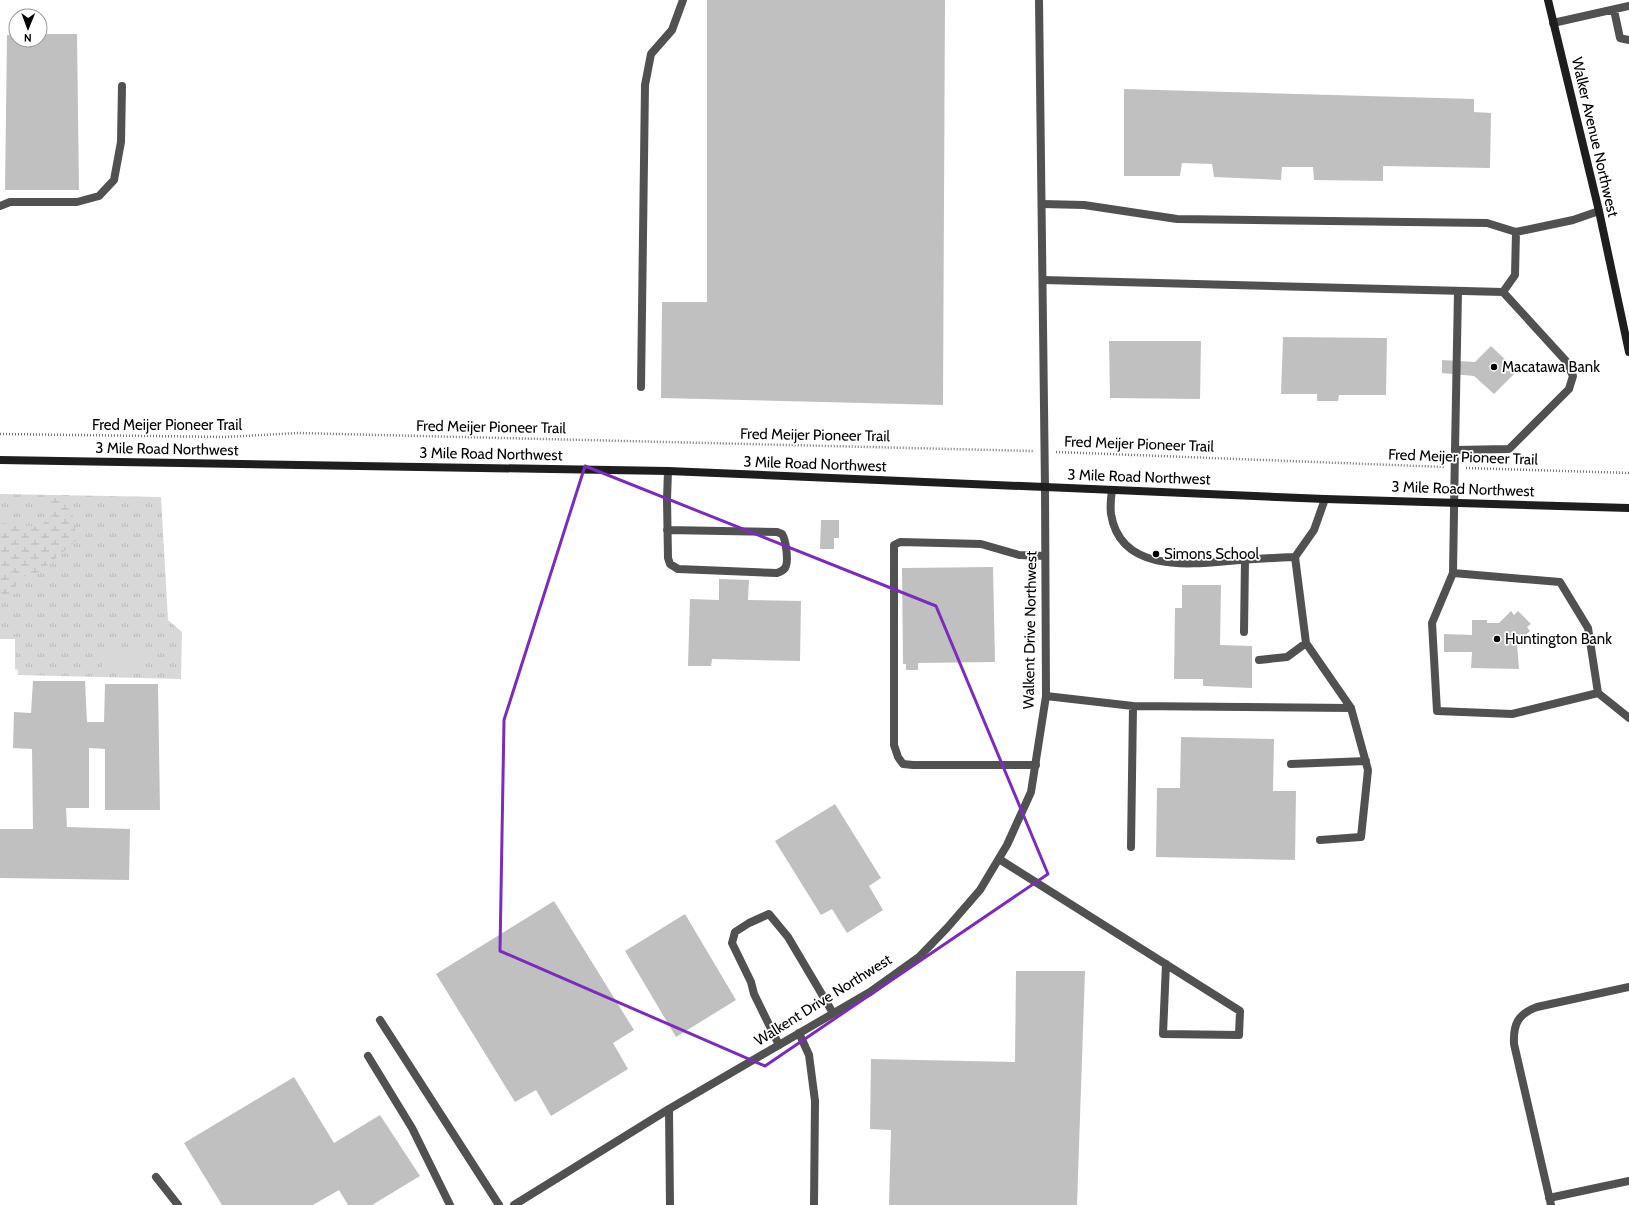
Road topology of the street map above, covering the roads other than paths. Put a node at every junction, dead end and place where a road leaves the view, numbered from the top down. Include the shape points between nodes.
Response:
1 (683, 0) edge
2 (1039, 0) edge
3 (1548, 0) edge
4 (1629, 6) edge
5 (1614, 10) junction
6 (1553, 23) junction
7 (1629, 40) edge
8 (122, 86) dead end
9 (1042, 204) junction
10 (0, 206) edge
11 (1599, 211) junction
12 (1516, 232) junction
13 (1043, 280) junction
14 (1458, 291) junction
15 (1503, 292) junction
16 (1629, 352) edge
17 (641, 387) dead end
18 (1455, 450) junction
19 (0, 460) edge
20 (668, 471) junction
21 (1045, 488) junction
22 (1112, 490) junction
23 (1325, 499) junction
24 (1454, 503) junction
25 (1629, 508) edge
26 (667, 530) junction
27 (1045, 556) junction
28 (1295, 557) junction
29 (1245, 560) junction
30 (1453, 573) junction
31 (1244, 632) dead end
32 (1306, 643) junction
33 (1259, 660) dead end
34 (1598, 693) junction
35 (1046, 696) junction
36 (1133, 706) junction
37 (1350, 708) junction
38 (1629, 718) edge
39 (1366, 761) junction
40 (1291, 764) dead end
41 (1036, 765) junction
42 (1320, 840) dead end
43 (1131, 848) dead end
44 (999, 859) junction
45 (1166, 964) junction
46 (1629, 987) edge
47 (834, 1013) junction
48 (380, 1020) dead end
49 (799, 1033) junction
50 (780, 1045) junction
51 (368, 1056) dead end
52 (669, 1109) junction
53 (156, 1177) dead end
54 (1629, 1181) edge
55 (1550, 1201) edge
56 (522, 1203) edge
57 (178, 1205) edge
58 (450, 1205) edge
59 (499, 1205) edge
60 (514, 1205) edge
61 (670, 1205) edge
62 (814, 1205) edge

1 - 17 street via 672,30 652,54 645,86
2 - 9 street, Walkent Drive Northwest
3 - 6 main road, Walker Avenue Northwest
4 - 5 street
5 - 6 street
5 - 7 street via 1620,38
6 - 11 main road, Walker Avenue Northwest
8 - 10 street via 121,142 114,180 99,196 77,202 10,202
9 - 12 street via 1084,205 1176,219 1487,223
9 - 13 street, Walkent Drive Northwest
11 - 12 street via 1573,220
11 - 16 main road, Walker Avenue Northwest
12 - 15 street via 1515,275
13 - 14 street
13 - 21 street, Walkent Drive Northwest
14 - 15 street
14 - 18 street
15 - 18 street via 1566,361 1572,376 1570,389 1509,450
18 - 24 street
19 - 20 main road, 3 Mile Road Northwest
20 - 21 main road, 3 Mile Road Northwest
20 - 26 street
21 - 22 main road, 3 Mile Road Northwest
21 - 27 street, Walkent Drive Northwest
22 - 23 main road, 3 Mile Road Northwest
22 - 29 street via 1113,522 1133,552 1155,561 1178,564
23 - 24 main road, 3 Mile Road Northwest
23 - 28 street via 1314,530
24 - 25 main road, 3 Mile Road Northwest
24 - 30 street
26 - 26 street via 668,558 670,564 678,569 777,573 784,570 787,564 785,538 777,532
27 - 35 street, Walkent Drive Northwest
27 - 41 street via 1019,555 981,544 900,542 894,546 894,745 898,757 903,764
28 - 29 street
28 - 32 street
29 - 31 street
30 - 34 street via 1560,582 1588,628
30 - 34 street via 1432,623 1437,711 1512,714
32 - 33 street via 1287,657
32 - 37 street
34 - 38 street
35 - 36 street
35 - 41 street, Walkent Drive Northwest
36 - 37 street
36 - 43 street
37 - 39 street
39 - 40 street
39 - 42 street via 1368,770 1361,837
41 - 44 street, Walkent Drive Northwest via 1031,792 1008,845
44 - 45 street
44 - 47 street, Walkent Drive Northwest via 980,890 919,957 870,992
45 - 45 street via 1240,1011 1239,1035 1163,1034
46 - 55 street via 1537,1006 1523,1013 1516,1024 1514,1044
47 - 49 street, Walkent Drive Northwest
47 - 50 street via 788,936 769,914 749,923 736,932 732,943
48 - 59 street
49 - 50 street, Walkent Drive Northwest
49 - 62 street via 809,1055 815,1101
50 - 52 street, Walkent Drive Northwest
51 - 58 street via 412,1128
52 - 56 street, Walkent Drive Northwest
52 - 61 street
53 - 57 street
54 - 55 street
56 - 60 street, Walkent Drive Northwest

